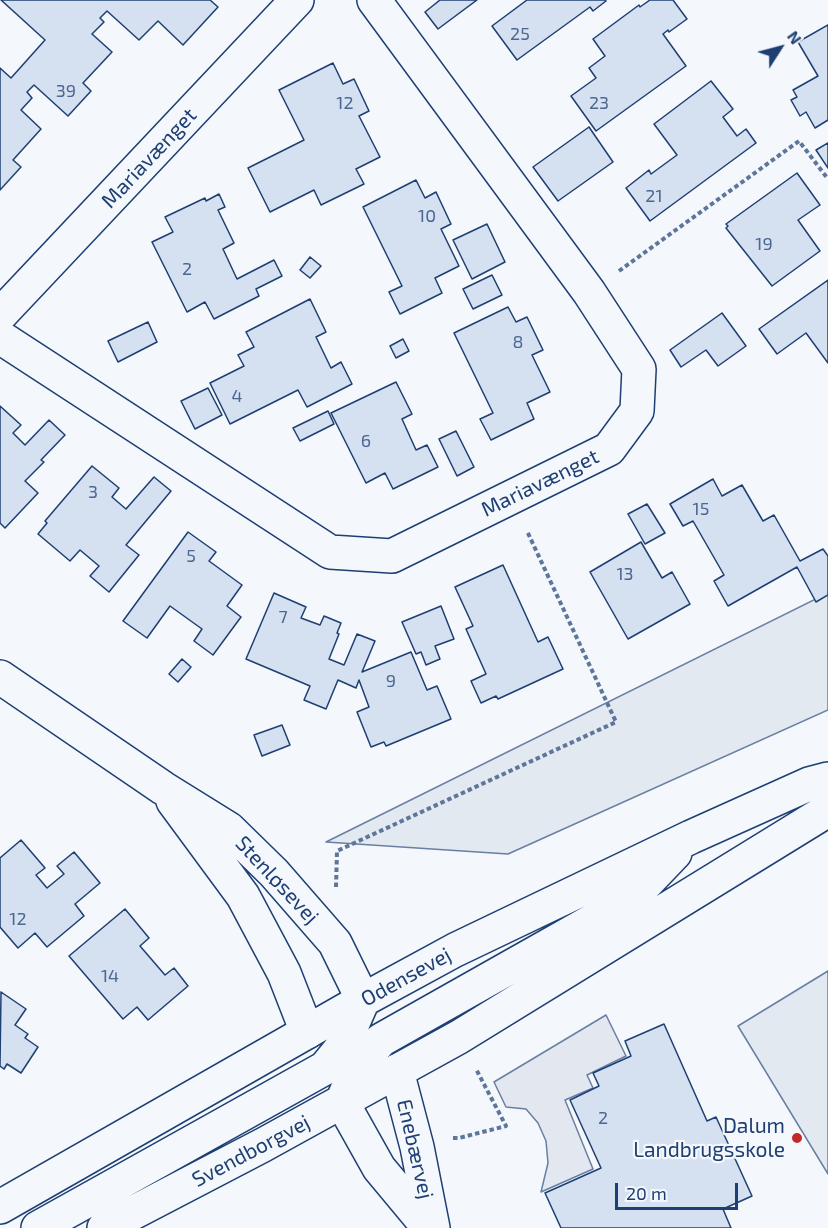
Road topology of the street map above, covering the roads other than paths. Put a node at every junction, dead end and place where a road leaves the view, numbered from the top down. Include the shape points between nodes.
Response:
1 (297, 0) edge
2 (374, 0) edge
3 (0, 315) edge
4 (0, 337) edge
5 (0, 677) edge
6 (828, 779) edge
7 (163, 788) junction
8 (828, 810) edge
9 (691, 837) junction
10 (363, 1000) junction
11 (307, 1032) junction
12 (381, 1040) junction
13 (325, 1068) junction
14 (397, 1071) junction
15 (342, 1102) junction
16 (0, 1207) edge
17 (38, 1228) edge
18 (104, 1228) edge
19 (431, 1228) edge

1 - 3 main road, Mariavænget
2 - 4 main road, Mariavænget via 589,292 639,369 637,411 609,449 392,556 330,552
5 - 7 main road, Stenløsevej
6 - 9 main road, Odensevej via 808,784
7 - 10 main road, Stenløsevej via 229,829 274,873 335,943
7 - 11 main road, Stenløsevej via 243,896 285,973
8 - 14 main road via 459,1037
9 - 10 main road, Odensevej via 454,950
9 - 12 main road via 631,899
10 - 11 main road, Odensevej
10 - 12 main road, Stenløsevej
10 - 13 main road via 343,1046
11 - 13 main road, Stenløsevej
11 - 16 main road, Odensevej
12 - 14 main road, Enebærvej
12 - 15 main road via 357,1066
13 - 15 main road, Enebærvej
13 - 17 main road
14 - 15 main road, Svendborgvej
14 - 19 main road, Enebærvej via 417,1147
15 - 18 main road, Svendborgvej
15 - 19 main road, Enebærvej via 379,1168

